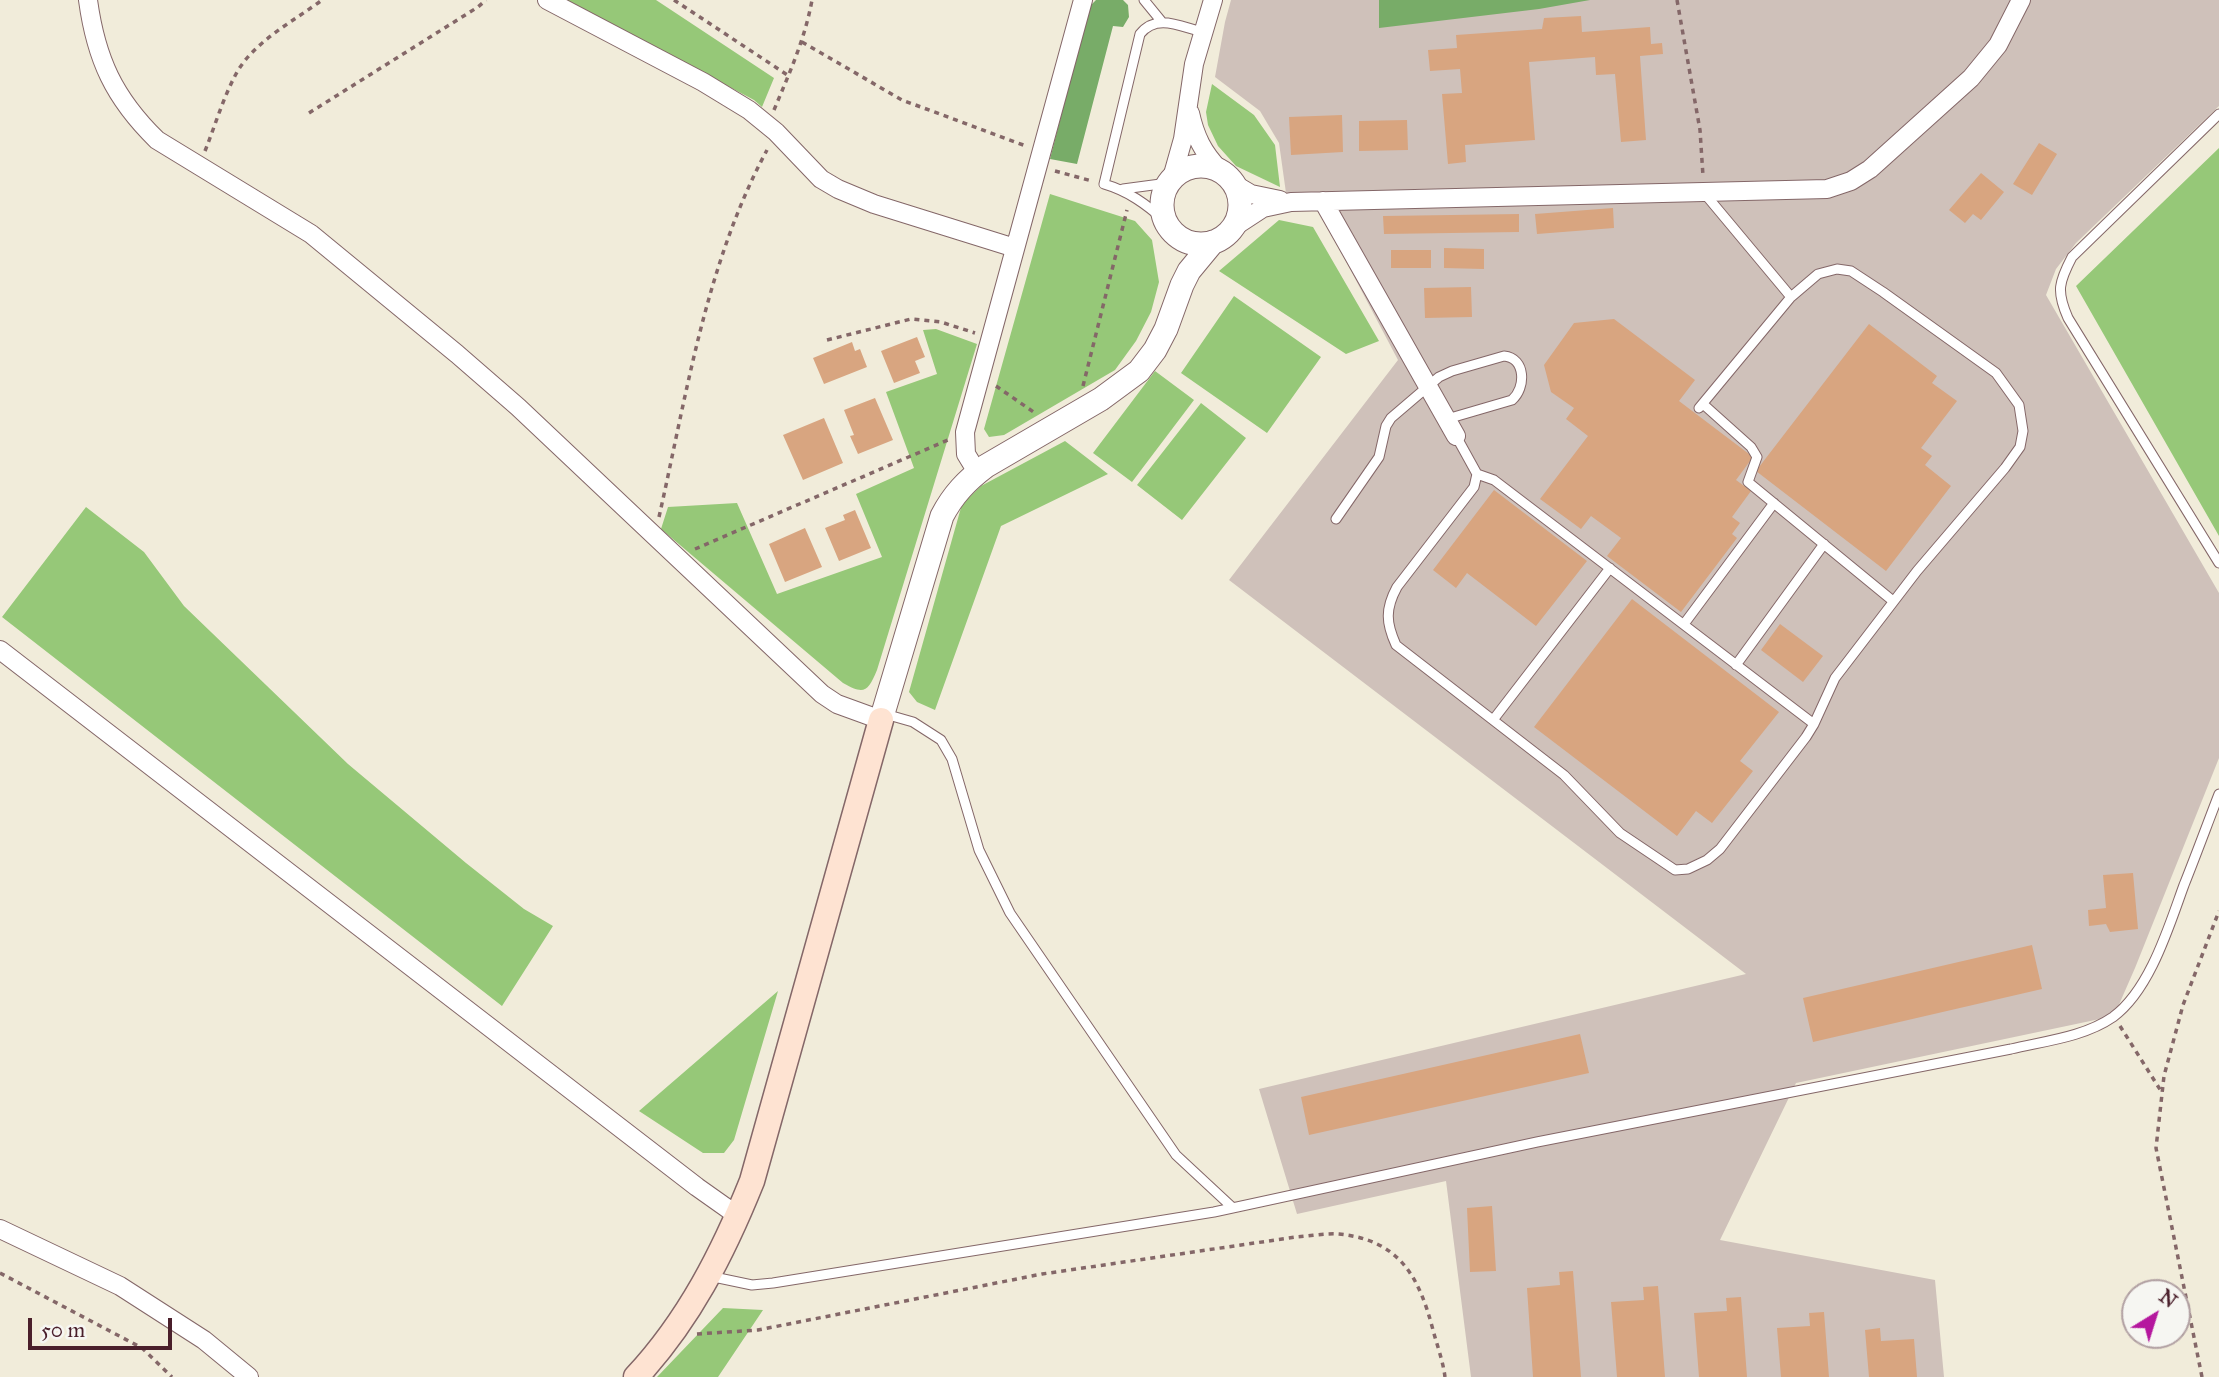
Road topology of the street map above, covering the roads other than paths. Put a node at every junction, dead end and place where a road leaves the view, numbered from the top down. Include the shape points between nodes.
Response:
1 (88, 0) edge
2 (547, 0) edge
3 (1083, 0) edge
4 (1144, 0) edge
5 (1213, 0) edge
6 (2021, 0) edge
7 (1162, 22) junction
8 (1203, 32) junction
9 (1188, 99) junction
10 (2219, 114) edge
11 (1227, 177) junction
12 (1170, 181) junction
13 (1122, 189) junction
14 (1704, 192) junction
15 (1323, 201) junction
16 (1291, 202) junction
17 (1166, 223) junction
18 (1234, 226) junction
19 (1213, 242) junction
20 (1015, 248) junction
21 (1182, 285) junction
22 (1791, 297) junction
23 (1428, 386) junction
24 (1447, 419) junction
25 (1456, 436) joint
26 (977, 472) junction
27 (1477, 474) junction
28 (1774, 503) junction
29 (1336, 519) dead end
30 (1824, 544) junction
31 (2219, 563) edge
32 (1610, 568) junction
33 (1893, 601) junction
34 (1684, 624) junction
35 (0, 650) edge
36 (1736, 664) junction
37 (882, 717) junction
38 (1493, 720) junction
39 (1814, 724) junction
40 (2219, 794) edge
41 (1233, 1208) junction
42 (738, 1216) junction
43 (0, 1229) edge
44 (709, 1276) junction
45 (249, 1377) edge
46 (636, 1377) edge

1 - 37 street via 108,77 136,120 157,140 311,234 353,267 508,398 822,694 844,707
2 - 20 street via 749,110 821,179 850,195
3 - 20 street
4 - 7 lane
5 - 8 street
6 - 14 street via 1998,45 1971,78 1851,181 1827,189
7 - 8 lane
7 - 13 lane via 1154,22 1140,34 1104,184
8 - 9 street
9 - 11 street via 1201,146
9 - 12 street
10 - 31 lane via 2072,257 2060,280 2060,300 2068,318
11 - 12 street via 1207,166 1194,166
11 - 16 street via 1251,194
11 - 18 street via 1240,205
12 - 13 lane
12 - 17 street via 1162,201
13 - 17 lane
14 - 15 street
14 - 22 lane
15 - 16 street
15 - 23 street
16 - 18 street via 1263,208
17 - 19 street via 1188,242
17 - 21 street via 1177,243
18 - 19 street
19 - 21 street
20 - 26 street via 965,432 966,454
21 - 26 street via 1166,329 1147,361 1122,385
22 - 28 lane via 1701,406 1751,447 1757,457 1748,482
22 - 33 lane via 1818,274 1851,271 1996,373 2019,405 2020,447
23 - 24 street
23 - 24 lane via 1452,371 1504,356 1516,361 1522,376 1518,395
23 - 29 lane via 1385,426 1379,457
24 - 25 street
25 - 27 lane
26 - 37 street via 942,516
27 - 32 lane via 1494,480
27 - 38 lane via 1474,486 1397,587 1388,616 1396,645
28 - 30 lane
28 - 34 lane
30 - 33 lane
30 - 36 lane
32 - 34 lane
32 - 38 lane
33 - 39 lane via 1835,678
34 - 36 lane
35 - 42 street
36 - 39 lane
37 - 41 lane via 913,722 941,740 952,759 979,850 1010,914 1176,1155
37 - 42 main road via 761,1155
38 - 39 lane via 1564,775 1620,833 1675,870 1688,869 1720,849
40 - 41 lane via 2164,939 2144,979 2114,1016 2087,1031
41 - 44 lane via 774,1283 752,1285
42 - 44 main road
43 - 45 street via 120,1286 204,1340
44 - 46 main road via 671,1336

